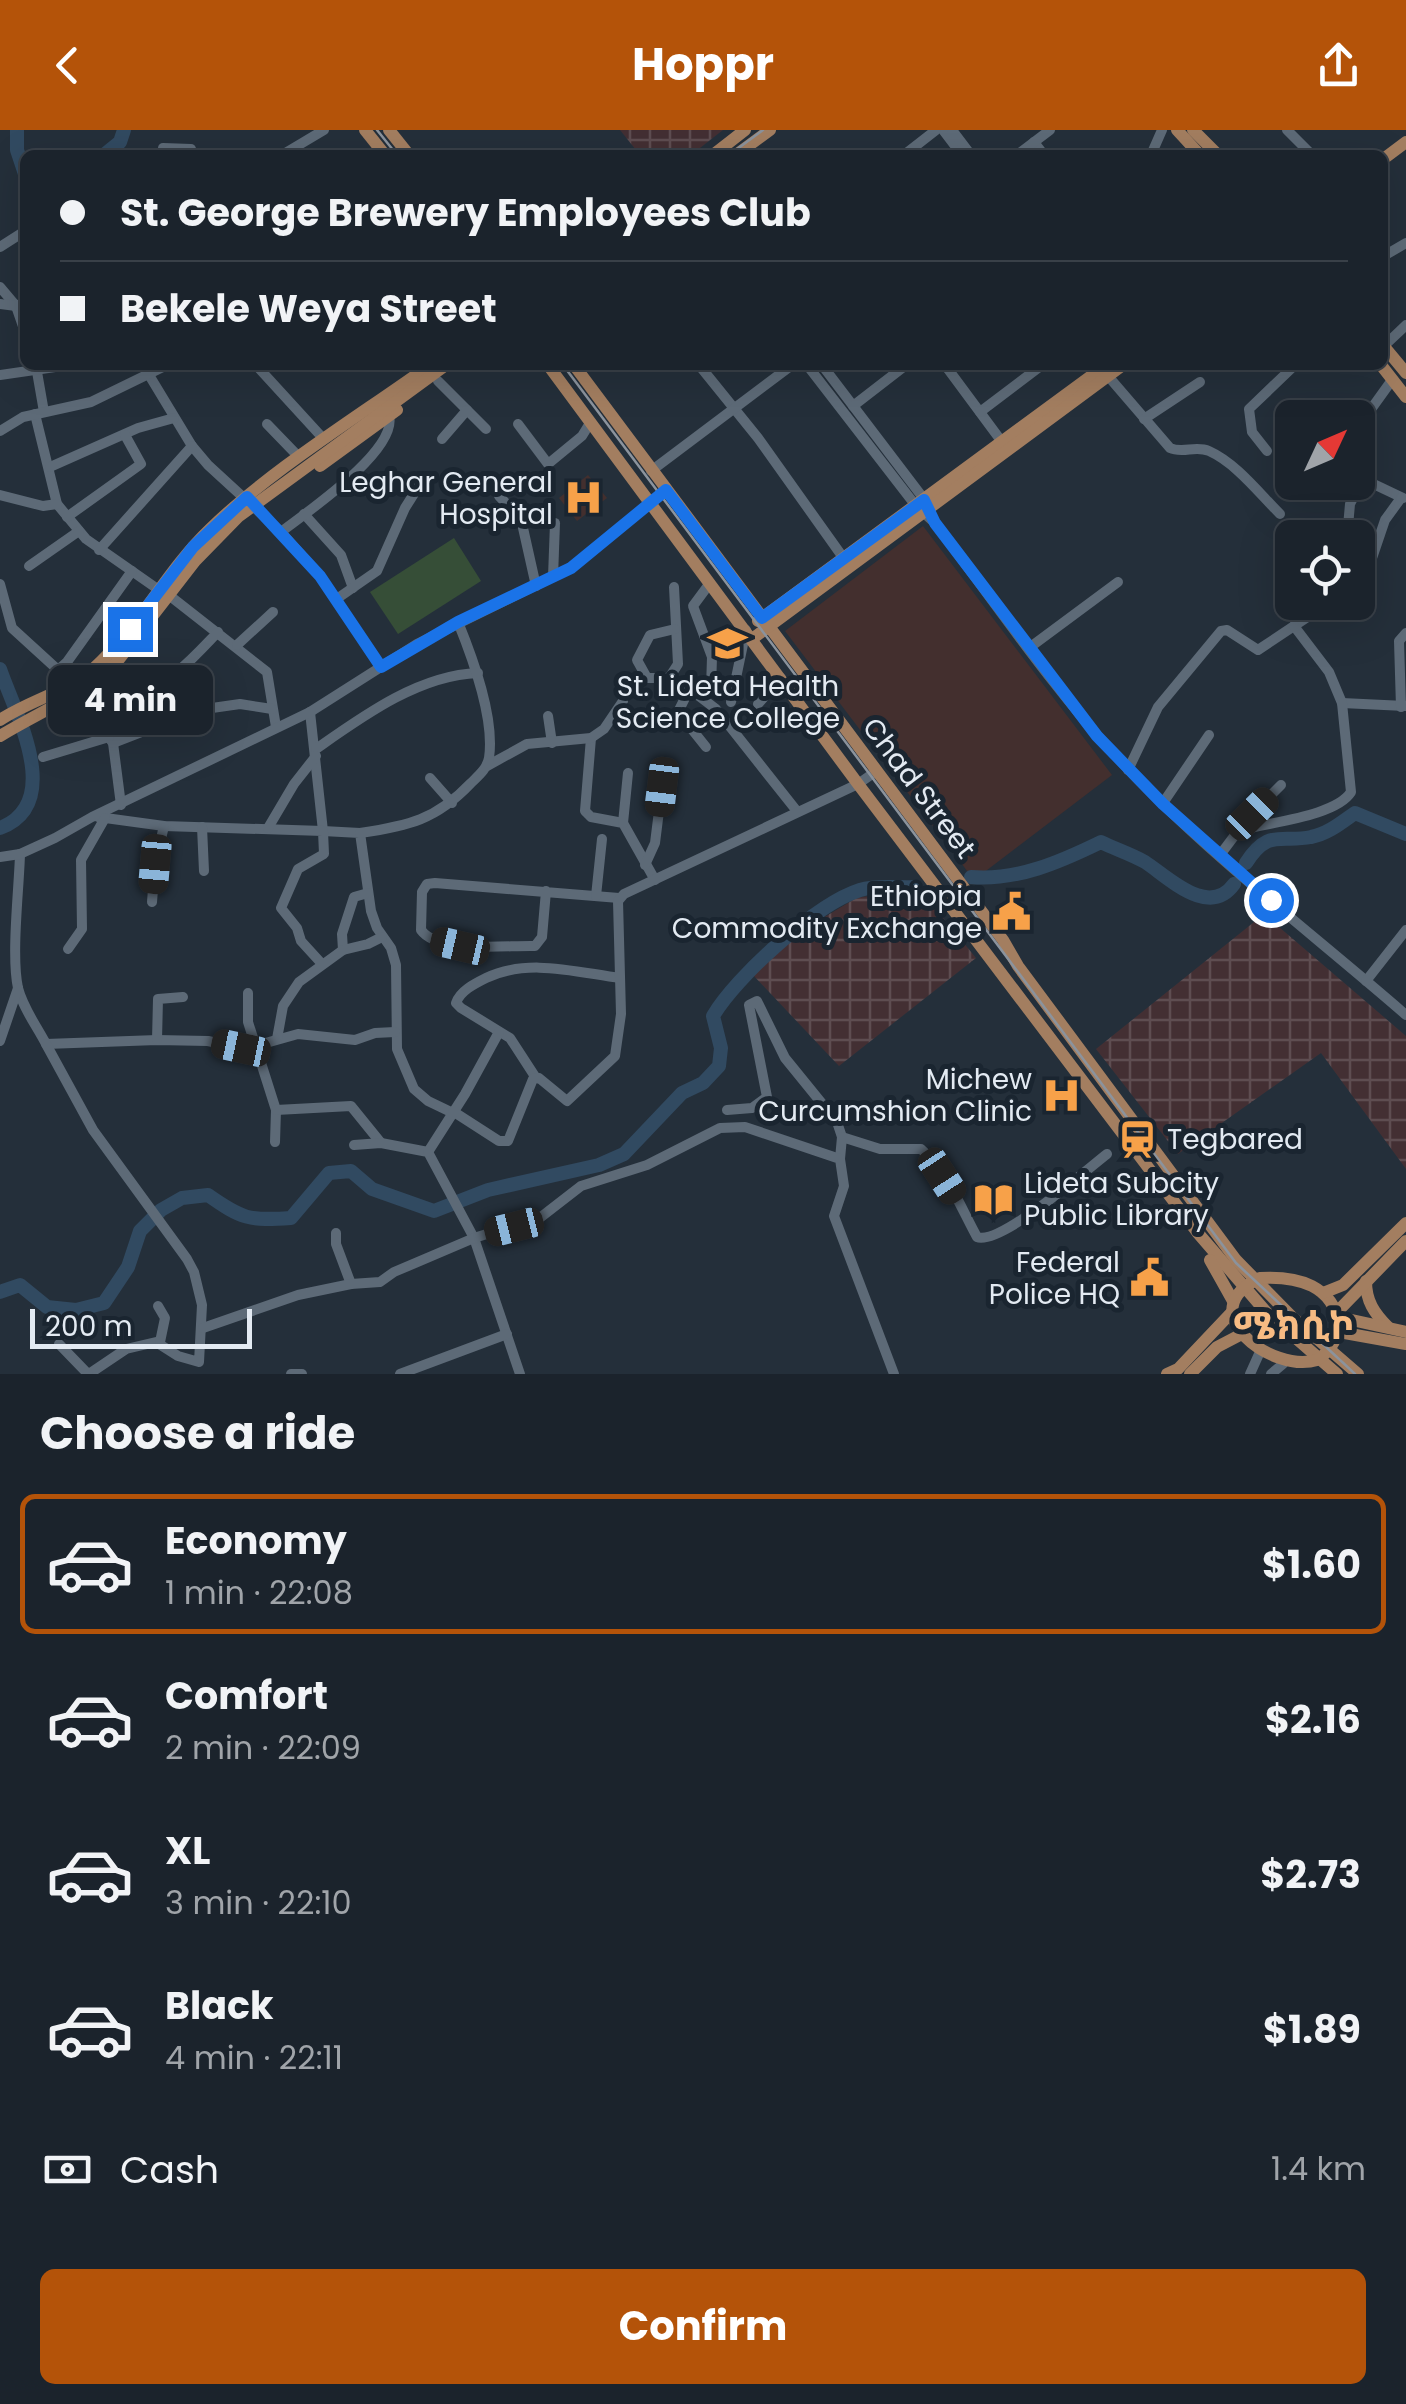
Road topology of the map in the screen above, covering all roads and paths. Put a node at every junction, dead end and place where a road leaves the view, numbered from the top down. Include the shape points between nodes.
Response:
1 (324, 130) edge
2 (366, 130) edge
3 (389, 130) edge
4 (744, 130) edge
5 (770, 130) edge
6 (940, 130) edge
7 (952, 130) edge
8 (1049, 130) edge
9 (1176, 130) edge
10 (1286, 130) edge
11 (1034, 142) junction
12 (162, 148) dead end
13 (191, 150) edge
14 (290, 150) edge
15 (381, 150) edge
16 (405, 150) edge
17 (731, 150) edge
18 (911, 150) edge
19 (958, 150) edge
20 (967, 150) edge
21 (1024, 150) edge
22 (1040, 150) edge
23 (1195, 150) edge
24 (1307, 150) edge
25 (0, 287) edge
26 (20, 303) edge
27 (1388, 351) edge
28 (36, 370) edge
29 (144, 370) edge
30 (147, 370) edge
31 (261, 370) edge
32 (413, 370) edge
33 (423, 370) edge
34 (439, 370) edge
35 (452, 370) edge
36 (552, 370) edge
37 (578, 370) edge
38 (703, 370) edge
39 (785, 370) edge
40 (899, 370) edge
41 (949, 370) edge
42 (1035, 370) edge
43 (1111, 370) edge
44 (1115, 370) edge
45 (1290, 370) edge
46 (1385, 370) edge
47 (1405, 370) edge
48 (822, 372) edge
49 (1392, 380) junction
50 (438, 381) junction
51 (1200, 382) dead end
52 (1406, 398) edge
53 (1375, 404) edge
54 (852, 406) junction
55 (735, 408) junction
56 (467, 410) junction
57 (980, 412) junction
58 (40, 413) junction
59 (388, 416) junction
60 (174, 418) junction
61 (1144, 419) junction
62 (590, 423) junction
63 (268, 424) dead end
64 (518, 424) dead end
65 (486, 429) dead end
66 (0, 431) edge
67 (125, 435) junction
68 (320, 436) junction
69 (442, 439) dead end
70 (192, 446) junction
71 (1006, 446) junction
72 (1266, 451) dead end
73 (296, 454) junction
74 (50, 466) junction
75 (651, 470) junction
76 (287, 474) junction
77 (422, 481) dead end
78 (1375, 485) edge
79 (666, 490) junction
80 (0, 495) edge
81 (498, 496) dead end
82 (1404, 498) edge
83 (251, 501) junction
84 (648, 503) junction
85 (58, 504) junction
86 (926, 510) junction
87 (304, 514) junction
88 (1280, 514) dead end
89 (68, 517) junction
90 (555, 522) dead end
91 (80, 532) junction
92 (281, 532) junction
93 (1375, 549) edge
94 (99, 550) junction
95 (847, 563) junction
96 (29, 566) dead end
97 (132, 571) junction
98 (553, 577) junction
99 (1118, 582) dead end
100 (710, 583) junction
101 (0, 584) edge
102 (536, 586) junction
103 (674, 587) dead end
104 (353, 588) junction
105 (164, 593) junction
106 (338, 598) junction
107 (273, 612) dead end
108 (1303, 620) edge
109 (458, 622) junction
110 (766, 623) junction
111 (1294, 626) junction
112 (676, 629) junction
113 (218, 632) junction
114 (1406, 632) edge
115 (747, 636) junction
116 (237, 645) junction
117 (1028, 648) junction
118 (116, 663) junction
119 (381, 667) junction
120 (58, 670) junction
121 (478, 673) junction
122 (669, 678) junction
123 (781, 678) junction
124 (711, 689) dead end
125 (74, 690) junction
126 (686, 696) junction
127 (623, 701) dead end
128 (731, 702) dead end
129 (1342, 702) junction
130 (758, 704) dead end
131 (1403, 706) edge
132 (272, 709) junction
133 (310, 712) junction
134 (548, 716) dead end
135 (13, 718) edge
136 (276, 728) junction
137 (1210, 735) dead end
138 (0, 736) edge
139 (591, 738) junction
140 (111, 740) junction
141 (552, 743) junction
142 (1348, 746) junction
143 (1363, 746) dead end
144 (706, 747) dead end
145 (316, 752) junction
146 (43, 757) dead end
147 (486, 767) junction
148 (1128, 770) junction
149 (875, 772) junction
150 (628, 774) dead end
151 (430, 778) dead end
152 (858, 784) junction
153 (1281, 785) dead end
154 (662, 787) dead end
155 (452, 803) junction
156 (1163, 804) junction
157 (121, 806) junction
158 (796, 810) junction
159 (92, 817) junction
160 (106, 818) junction
161 (623, 824) junction
162 (164, 826) junction
163 (202, 828) junction
164 (268, 828) junction
165 (1242, 830) junction
166 (323, 832) junction
167 (360, 833) junction
168 (602, 840) dead end
169 (20, 854) junction
170 (1220, 855) junction
171 (0, 856) edge
172 (645, 865) junction
173 (204, 870) dead end
174 (655, 880) junction
175 (546, 891) junction
176 (368, 893) junction
177 (596, 896) junction
178 (619, 898) junction
179 (152, 902) dead end
180 (1406, 930) edge
181 (382, 936) junction
182 (976, 939) junction
183 (68, 948) dead end
184 (342, 950) junction
185 (1010, 952) junction
186 (16, 960) junction
187 (2, 964) edge
188 (322, 964) junction
189 (620, 978) junction
190 (1366, 980) junction
191 (18, 988) junction
192 (248, 992) dead end
193 (183, 997) dead end
194 (1406, 1015) edge
195 (395, 1032) junction
196 (498, 1032) junction
197 (277, 1039) junction
198 (157, 1040) junction
199 (0, 1041) edge
200 (46, 1044) junction
201 (255, 1046) junction
202 (536, 1078) junction
203 (276, 1110) junction
204 (727, 1110) dead end
205 (453, 1112) junction
206 (842, 1136) junction
207 (275, 1142) dead end
208 (354, 1144) dead end
209 (382, 1144) junction
210 (428, 1152) junction
211 (1107, 1154) dead end
212 (840, 1159) junction
213 (1406, 1222) edge
214 (336, 1232) dead end
215 (474, 1238) junction
216 (1406, 1241) edge
217 (1263, 1278) junction
218 (1366, 1281) junction
219 (351, 1284) junction
220 (1323, 1293) junction
221 (1233, 1303) junction
222 (158, 1306) dead end
223 (1287, 1322) junction
224 (203, 1328) junction
225 (1390, 1329) junction
226 (1336, 1330) junction
227 (1406, 1332) edge
228 (507, 1334) junction
229 (1240, 1335) junction
230 (160, 1342) junction
231 (59, 1344) dead end
232 (1406, 1344) edge
233 (1258, 1354) junction
234 (1314, 1361) junction
235 (1283, 1364) junction
236 (201, 1368) edge
237 (89, 1374) edge
238 (291, 1374) edge
239 (302, 1374) edge
240 (400, 1374) edge
241 (520, 1374) edge
242 (894, 1374) edge
243 (1166, 1374) edge
244 (1190, 1374) edge
245 (1250, 1374) edge
246 (1271, 1374) edge
247 (1326, 1374) edge
248 (1337, 1374) edge
249 (1358, 1374) edge
250 (1369, 1374) edge

1 - 14 street
2 - 15 main road
3 - 16 main road
4 - 17 main road
5 - 17 main road
6 - 18 street
6 - 19 street
7 - 20 street
8 - 11 street
9 - 23 main road
10 - 24 street
11 - 21 street
11 - 22 street
12 - 13 street
25 - 26 street
27 - 47 main road
28 - 58 street
29 - 58 street via 91,402
30 - 60 street
31 - 68 street
32 - 68 main road
33 - 76 main road
34 - 76 main road
35 - 50 main road
36 - 62 main road, Chad Street
37 - 75 main road, Chad Street
38 - 55 street
39 - 55 street
40 - 54 street
41 - 57 street
42 - 57 street
43 - 71 main road
44 - 61 street
45 - 72 street via 1249,409 1252,432
46 - 49 main road
48 - 54 street
48 - 86 street
49 - 52 main road
49 - 53 street
50 - 56 street
50 - 59 main road
51 - 61 street
54 - 86 street
55 - 75 street
55 - 95 street
56 - 65 street
56 - 69 street
57 - 71 street
58 - 66 street
58 - 74 street
59 - 76 main road via 306,476
59 - 87 street via 391,430 356,472
60 - 67 street
60 - 70 street
61 - 88 street via 1170,448 1203,448 1228,463
62 - 64 street via 548,464
62 - 84 main road, Chad Street
63 - 73 street
67 - 74 street
67 - 89 street via 140,465
68 - 73 main road
70 - 83 street
70 - 94 street
71 - 86 main road
73 - 76 main road
74 - 85 street
75 - 79 main road, Chad Street
76 - 83 main road
77 - 104 street via 377,571
78 - 82 street
79 - 84 street
79 - 110 main road, Chad Street
80 - 85 street
81 - 102 street via 521,519
82 - 93 street via 1385,520
83 - 92 street
83 - 105 main road via 210,529
84 - 98 street
84 - 100 main road, Chad Street
85 - 89 street
86 - 95 main road
86 - 117 street
87 - 92 street
87 - 104 street via 340,555
89 - 91 street
90 - 98 street
91 - 94 street
91 - 96 street
92 - 106 street
94 - 97 street
95 - 110 main road
97 - 105 street
97 - 120 street
98 - 102 street
99 - 117 street
100 - 115 main road, Chad Street
100 - 124 street via 692,606 712,657
101 - 120 street via 12,628
102 - 109 street
103 - 112 street
104 - 106 street
105 - 113 street
105 - 118 main road
105 - 125 main road
106 - 119 street
107 - 116 street
108 - 111 street
109 - 119 street
109 - 121 street
110 - 115 main road
110 - 149 main road, Chad Street
111 - 129 street via 1329,672
111 - 148 street via 1258,650 1221,630 1158,707
112 - 122 street via 678,664
112 - 122 street via 650,636 637,660 647,678
113 - 116 street
113 - 118 street via 154,688
114 - 131 street via 1399,641
115 - 123 main road, Chad Street
115 - 128 street
116 - 132 street via 270,679
117 - 148 street
118 - 125 main road
119 - 133 street
120 - 125 street
121 - 145 street via 412,691
121 - 147 street
122 - 126 street
123 - 130 street
123 - 152 main road, Chad Street
125 - 135 main road
125 - 140 street
126 - 144 street via 678,712
126 - 158 street via 696,692 716,709
127 - 139 street
129 - 131 street
129 - 142 street
132 - 136 street
132 - 140 street via 240,704 198,710
133 - 136 street
133 - 145 street
134 - 141 street
135 - 138 main road
136 - 157 street
137 - 156 street
139 - 141 street
139 - 161 street via 585,811
140 - 146 street
140 - 157 street
141 - 147 street via 521,746
142 - 143 street
142 - 165 street via 1351,792 1345,800
145 - 164 street
145 - 166 street
147 - 155 street
148 - 156 street
149 - 152 street
149 - 185 main road, Chad Street
150 - 161 street
151 - 155 street
152 - 158 street
152 - 182 main road, Chad Street
153 - 165 street
154 - 172 street via 655,843
155 - 167 street via 429,818
156 - 170 street
157 - 159 street
158 - 174 street
159 - 160 street
159 - 169 street
160 - 162 street
160 - 183 street via 82,860 82,929
161 - 172 street
162 - 163 street
162 - 179 street
163 - 164 street
163 - 173 street
164 - 166 street
165 - 170 street
166 - 167 street
166 - 188 street via 323,855 298,870 281,908
167 - 176 street
168 - 177 street
169 - 171 street
169 - 186 street
170 - 190 street
172 - 174 street
174 - 178 street
175 - 175 street via 427,884 420,930 430,940 460,946 535,946
175 - 177 street
176 - 181 street
176 - 184 street via 354,897
177 - 178 street
178 - 189 street
180 - 190 street
181 - 184 street
181 - 195 street via 396,966
182 - 221 main road, Chad Street via 994,974 1218,1271
182 - 223 main road, Chad Street via 1197,1232 1250,1296
184 - 188 street
185 - 217 main road, Chad Street
185 - 223 main road, Chad Street
186 - 187 street
186 - 191 street
188 - 197 street via 290,993
189 - 196 street via 529,966 502,970 455,1000
189 - 202 street via 613,1060 567,1101
190 - 194 street
191 - 199 street
191 - 200 street
192 - 201 street
193 - 198 street via 158,999
195 - 197 street via 356,1040 302,1034
195 - 205 street via 414,1089
196 - 202 street via 516,1045
196 - 205 street
197 - 201 street
198 - 200 street
198 - 201 street
200 - 224 street via 84,1116 194,1272
201 - 203 street
202 - 205 street via 508,1141
203 - 207 street
203 - 209 street via 352,1106
204 - 206 street via 752,1108 768,1097 749,1005 757,1002 785,1058
205 - 210 street
206 - 211 street via 880,1150 921,1149 983,1240
206 - 212 street
208 - 209 street
209 - 210 street
210 - 215 street
212 - 215 street via 745,1127 720,1128 647,1165 581,1186 540,1217
212 - 242 street via 844,1186 834,1216
213 - 220 main road via 1343,1285
214 - 219 street
215 - 219 street via 380,1282
215 - 228 street
216 - 218 main road
217 - 220 main road via 1294,1280
217 - 221 main road
218 - 225 main road via 1374,1313
218 - 226 main road
219 - 224 street
220 - 226 main road
221 - 229 main road
221 - 243 main road via 1178,1369
222 - 230 street via 165,1318
223 - 248 main road
223 - 249 main road
224 - 236 street
225 - 226 main road
225 - 227 main road
226 - 232 main road
226 - 234 main road
226 - 250 main road
228 - 240 street
228 - 241 street
229 - 233 main road
229 - 244 main road
230 - 236 street
230 - 237 street via 126,1349
231 - 237 street
233 - 235 main road
233 - 245 street
234 - 235 main road
234 - 247 main road
235 - 246 street
238 - 239 street

